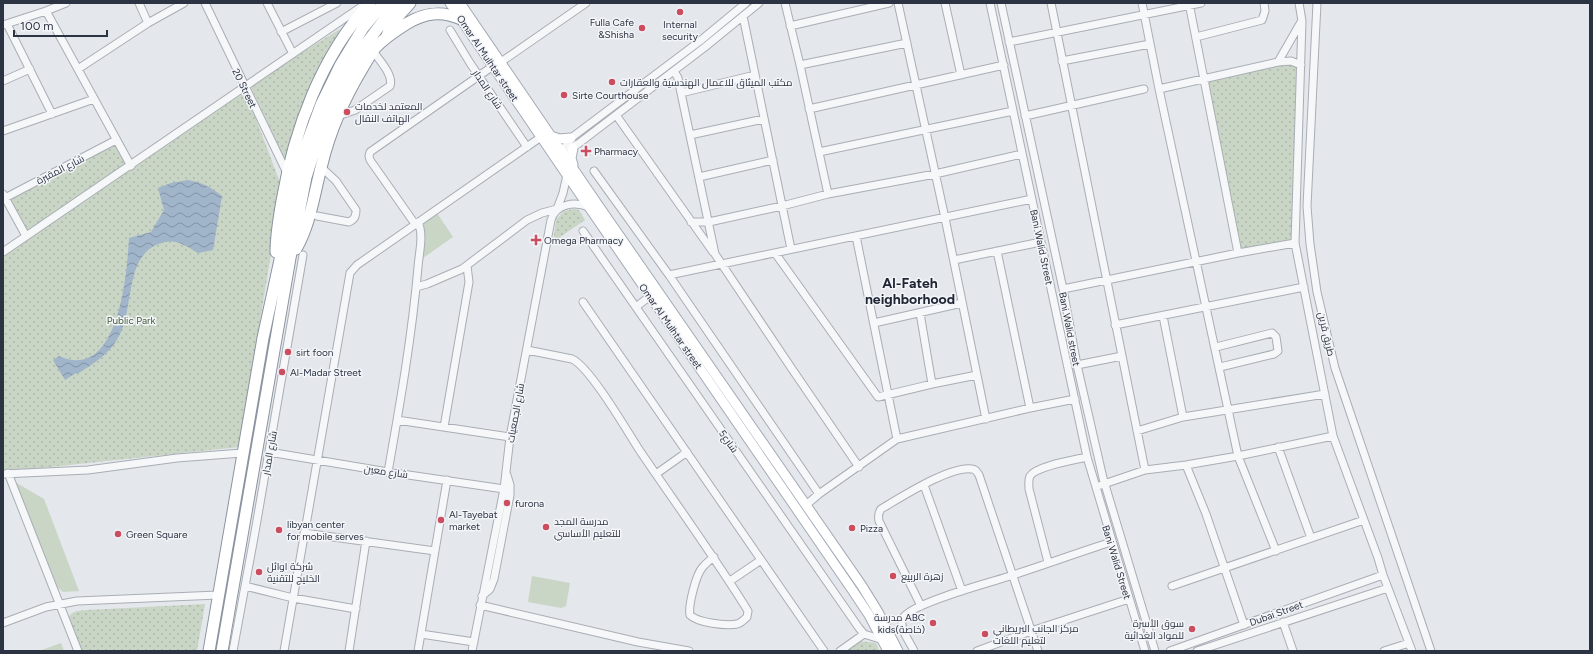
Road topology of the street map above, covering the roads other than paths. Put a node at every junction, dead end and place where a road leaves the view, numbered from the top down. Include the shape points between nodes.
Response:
1 (66, 3) edge
2 (139, 3) edge
3 (184, 3) edge
4 (205, 3) edge
5 (267, 3) edge
6 (337, 3) edge
7 (369, 3) edge
8 (410, 3) edge
9 (450, 3) edge
10 (460, 3) edge
11 (586, 3) edge
12 (746, 3) edge
13 (759, 3) edge
14 (785, 3) edge
15 (889, 3) edge
16 (898, 3) edge
17 (945, 3) edge
18 (990, 3) edge
19 (1001, 3) edge
20 (1051, 3) edge
21 (1142, 3) edge
22 (1201, 3) edge
23 (1264, 3) edge
24 (1299, 3) edge
25 (1317, 3) edge
26 (1189, 4) edge
27 (388, 6) edge
28 (46, 12) junction
29 (1145, 14) junction
30 (743, 16) junction
31 (460, 18) junction
32 (1302, 20) junction
33 (148, 23) junction
34 (5, 24) edge
35 (790, 26) junction
36 (450, 30) dead end
37 (282, 32) junction
38 (1057, 33) junction
39 (1196, 37) junction
40 (386, 38) junction
41 (700, 41) junction
42 (1009, 42) junction
43 (907, 43) junction
44 (1150, 44) junction
45 (705, 47) junction
46 (373, 51) junction
47 (293, 54) junction
48 (1062, 61) junction
49 (1278, 62) junction
50 (497, 64) junction
51 (800, 65) junction
52 (1004, 65) junction
53 (1301, 65) junction
54 (30, 69) junction
55 (78, 69) junction
56 (674, 71) junction
57 (479, 75) junction
58 (755, 75) junction
59 (961, 75) junction
60 (1204, 79) junction
61 (3, 81) edge
62 (916, 86) junction
63 (244, 88) junction
64 (1144, 89) dead end
65 (1159, 89) junction
66 (682, 93) junction
67 (94, 99) junction
68 (1071, 106) junction
69 (809, 109) junction
70 (1013, 111) junction
71 (52, 114) junction
72 (616, 115) junction
73 (338, 116) junction
74 (1025, 116) junction
75 (764, 119) junction
76 (926, 130) junction
77 (3, 131) edge
78 (690, 135) junction
79 (551, 136) junction
80 (541, 137) junction
81 (572, 138) junction
82 (116, 140) junction
83 (527, 147) junction
84 (573, 148) junction
85 (819, 152) junction
86 (558, 154) junction
87 (1022, 154) junction
88 (773, 160) junction
89 (131, 166) junction
90 (321, 167) junction
91 (594, 171) dead end
92 (287, 173) junction
93 (570, 173) junction
94 (935, 174) junction
95 (698, 177) junction
96 (828, 194) junction
97 (4, 196) edge
98 (1032, 199) junction
99 (782, 206) junction
100 (589, 207) junction
101 (558, 209) junction
102 (317, 216) dead end
103 (945, 218) junction
104 (691, 222) junction
105 (709, 222) junction
106 (416, 223) junction
107 (583, 231) dead end
108 (26, 236) junction
109 (856, 236) junction
110 (1041, 242) junction
111 (1295, 243) junction
112 (791, 249) junction
113 (998, 251) junction
114 (3, 252) edge
115 (775, 253) junction
116 (1238, 253) junction
117 (715, 254) junction
118 (303, 255) dead end
119 (290, 258) junction
120 (954, 260) junction
121 (1196, 262) junction
122 (722, 265) junction
123 (467, 266) junction
124 (278, 269) junction
125 (668, 275) junction
126 (1106, 280) junction
127 (416, 287) junction
128 (1304, 287) junction
129 (1062, 289) junction
130 (650, 296) junction
131 (583, 302) dead end
132 (962, 303) junction
133 (1206, 306) junction
134 (636, 307) junction
135 (920, 313) junction
136 (1163, 316) junction
137 (874, 323) junction
138 (1115, 325) junction
139 (1216, 347) junction
140 (527, 350) junction
141 (1122, 356) junction
142 (1077, 365) junction
143 (1220, 367) junction
144 (977, 375) junction
145 (932, 384) junction
146 (888, 394) junction
147 (1325, 394) junction
148 (1074, 400) junction
149 (1030, 408) junction
150 (1229, 410) junction
151 (1183, 417) junction
152 (986, 419) junction
153 (397, 420) junction
154 (444, 427) junction
155 (1137, 431) junction
156 (1333, 436) junction
157 (510, 437) junction
158 (897, 439) junction
159 (1278, 447) junction
160 (269, 452) junction
161 (687, 452) junction
162 (242, 453) junction
163 (1238, 456) junction
164 (1087, 457) junction
165 (317, 460) junction
166 (1186, 465) junction
167 (860, 467) junction
168 (1145, 470) junction
169 (388, 472) junction
170 (506, 472) junction
171 (5, 474) edge
172 (656, 474) junction
173 (447, 480) junction
174 (1105, 484) junction
175 (924, 485) junction
176 (1094, 486) junction
177 (504, 489) junction
178 (819, 494) junction
179 (806, 505) junction
180 (1364, 520) junction
181 (304, 533) junction
182 (1311, 538) junction
183 (366, 541) junction
184 (1111, 542) junction
185 (435, 551) junction
186 (1276, 551) junction
187 (714, 557) junction
188 (761, 560) junction
189 (1048, 562) junction
190 (1224, 569) junction
191 (1382, 575) junction
192 (1012, 576) junction
193 (730, 581) junction
194 (245, 586) junction
195 (1172, 586) dead end
196 (1388, 588) junction
197 (962, 591) junction
198 (218, 595) junction
199 (482, 596) junction
200 (293, 598) junction
201 (1128, 599) junction
202 (60, 604) junction
203 (480, 605) junction
204 (921, 606) junction
205 (356, 609) junction
206 (1283, 622) junction
207 (3, 623) edge
208 (1244, 625) junction
209 (1031, 631) junction
210 (421, 634) junction
211 (864, 634) junction
212 (882, 640) junction
213 (474, 642) junction
214 (1409, 643) junction
215 (1209, 649) edge
216 (78, 651) edge
217 (209, 651) edge
218 (222, 651) edge
219 (233, 651) edge
220 (284, 651) edge
221 (349, 651) edge
222 (418, 651) edge
223 (472, 651) edge
224 (689, 651) edge
225 (824, 651) edge
226 (840, 651) edge
227 (888, 651) edge
228 (898, 651) edge
229 (914, 651) edge
230 (977, 651) edge
231 (1038, 651) edge
232 (1145, 651) edge
233 (1155, 651) edge
234 (1170, 651) edge
235 (1197, 651) edge
236 (1293, 651) edge
237 (1384, 651) edge
238 (1412, 651) edge
239 (1431, 651) edge

1 - 28 street
2 - 33 street
3 - 33 street
4 - 63 street, 20 Street
5 - 37 street
6 - 37 street
7 - 47 street
7 - 92 highway via 343,37 321,77 308,106
8 - 40 highway via 394,22
9 - 31 main road, Omar Al Mulhtar street
10 - 50 main road, Omar Al Mulhtar street
11 - 50 street
12 - 41 street
13 - 30 street
14 - 35 street
15 - 35 street
16 - 43 street
17 - 59 street
18 - 52 street, Bani Walid Street
19 - 42 street, Bani Walid street
20 - 38 street
21 - 29 street
22 - 26 street
23 - 39 street via 1262,20
24 - 32 street
25 - 239 street, طريق قرين via 1307,206 1317,292 1339,382
26 - 29 street
26 - 39 street
27 - 119 highway via 342,84 317,140 306,177
27 - 124 highway via 363,28 334,76 314,121 298,171
28 - 34 street
28 - 55 street
29 - 38 street
29 - 44 street
30 - 45 street
30 - 58 street
31 - 40 highway via 439,12 424,15
31 - 50 main road, Omar Al Mulhtar street
32 - 49 street
32 - 53 street
33 - 55 street
34 - 54 street
35 - 51 street
36 - 57 street, شارع المدار
37 - 47 street
38 - 42 street
38 - 48 street
39 - 60 street
40 - 46 highway
41 - 45 street
41 - 81 street
42 - 74 street, Bani Walid street
43 - 51 street
43 - 62 street
44 - 48 street
44 - 65 street
45 - 56 street
46 - 73 highway
46 - 73 street via 390,78 390,86 355,110
47 - 63 street
48 - 68 street
49 - 53 street via 1291,61
49 - 60 street
50 - 57 street
50 - 79 main road, Omar Al Mulhtar street
50 - 80 main road, Omar Al Mulhtar street
51 - 69 street
52 - 59 street
52 - 70 street, Bani Walid Street
53 - 111 street
54 - 61 street
54 - 71 street
55 - 67 street
56 - 66 street
56 - 72 street
57 - 83 street, شارع المدار
57 - 106 street via 370,152 370,160
58 - 66 street
58 - 75 street
59 - 62 street
60 - 65 street
60 - 116 street
62 - 69 street
62 - 76 street
63 - 89 street
63 - 92 street, 20 Street
64 - 68 street
65 - 121 street
66 - 78 street
67 - 71 street
67 - 82 street
68 - 74 street
68 - 126 street
69 - 85 street
70 - 76 street
70 - 87 street, Bani Walid Street
71 - 77 street
72 - 84 street
72 - 104 street
73 - 90 highway
74 - 129 street, Bani Walid street
75 - 78 street
75 - 88 street
76 - 85 street
76 - 94 street
78 - 95 street
79 - 81 main road via 559,139
79 - 86 main road, Omar Al Mulhtar street
80 - 83 street
80 - 86 main road, Omar Al Mulhtar street
81 - 86 street
82 - 89 street
82 - 97 street, شارع المقبرة
83 - 106 street
84 - 86 street
84 - 93 main road
85 - 96 street
86 - 93 main road
87 - 94 street
87 - 98 street, Bani Walid Street
88 - 95 street
88 - 99 street
89 - 108 street
90 - 102 street via 336,181 356,214 349,222
90 - 119 highway via 305,230
91 - 125 street
92 - 124 highway via 277,225
93 - 100 main road, Omar Al Mulhtar street
93 - 101 street, شارع الجمعيات
93 - 179 main road
94 - 96 street
94 - 103 street
95 - 105 street
96 - 99 street
97 - 108 street
98 - 103 street
98 - 110 street, Bani Walid Street
99 - 105 street
99 - 112 street
100 - 101 street via 574,204
100 - 130 main road, Omar Al Mulhtar street
101 - 123 street via 527,220
101 - 140 street, شارع الجمعيات via 551,220
103 - 109 street
103 - 120 street
104 - 105 street
104 - 117 street
105 - 117 street
106 - 127 street via 421,235
106 - 165 street via 357,265 350,273
107 - 134 street, شارع5
108 - 114 street
109 - 112 street
109 - 137 street
110 - 113 street
110 - 148 street, Bani Walid Street
111 - 116 street
111 - 128 street
112 - 115 street
113 - 120 street
113 - 149 street
115 - 122 street
115 - 146 street via 878,397
116 - 121 street
117 - 122 street
118 - 160 street, شارع المدار
119 - 218 highway
120 - 132 street
121 - 126 street
121 - 133 street
122 - 125 street
122 - 167 street
123 - 127 street
123 - 154 street via 469,282
124 - 162 highway
125 - 178 street
126 - 129 street
126 - 138 street
127 - 153 street
128 - 133 street
128 - 147 street
129 - 142 street, Bani Walid street
130 - 134 street
130 - 212 main road, Omar Al Mulhtar street via 853,590
131 - 161 street
132 - 135 street
132 - 144 street
133 - 136 street
133 - 139 street
134 - 211 street, شارع5
135 - 137 street
135 - 145 street
136 - 138 street
136 - 151 street
137 - 146 street
138 - 141 street
139 - 143 street
139 - 143 street via 1272,334 1276,337 1278,346 1278,351 1274,354
140 - 157 street, شارع الجمعيات
140 - 172 street via 577,361 590,376
141 - 142 street
141 - 155 street
142 - 174 street, Bani Walid street
143 - 150 street
144 - 145 street
144 - 152 street
145 - 146 street
146 - 158 street
147 - 150 street
147 - 156 street
148 - 149 street
148 - 164 street, Bani Walid Street
149 - 152 street
150 - 151 street
150 - 163 street
151 - 155 street
152 - 158 street
153 - 154 street
153 - 169 street
154 - 157 street
155 - 168 street
156 - 159 street
156 - 180 street
157 - 170 street, شارع الجمعيات
158 - 167 street
159 - 163 street
159 - 182 street
160 - 165 street, شارع معين
160 - 194 street, شارع المدار
161 - 172 street
161 - 188 street
162 - 171 street via 177,458 88,470
162 - 198 highway
163 - 166 street
163 - 186 street
164 - 176 street, Bani Walid Street
164 - 189 street via 1045,467 1031,474 1029,478 1029,489
165 - 169 street, شارع معين
165 - 181 street
166 - 168 street
166 - 190 street
167 - 178 street
168 - 174 street
169 - 173 street, شارع معين
170 - 177 street, شارع الجمعيات
170 - 199 street via 510,490 496,571 492,585
171 - 202 street
172 - 187 street
173 - 177 street, شارع معين
173 - 185 street
174 - 176 street
174 - 233 street, Bani Walid street
175 - 192 street via 952,472 971,469 977,471
175 - 197 street
175 - 204 street via 881,509 878,516
176 - 184 street, Bani Walid Street
177 - 199 street, شارع الجمعيات
178 - 179 street
179 - 228 main road via 870,599
180 - 182 street
180 - 191 street
181 - 183 street
181 - 200 street
182 - 186 street
183 - 185 street
183 - 205 street
184 - 189 street
184 - 201 street, Bani Walid Street
185 - 210 street
186 - 190 street
187 - 193 street
187 - 193 street via 699,572 689,607 690,615 702,621 728,625 737,624 747,617 748,610
188 - 193 street
188 - 225 street
189 - 192 street
190 - 195 street
190 - 208 street
191 - 196 street
191 - 208 street, Dubai Street
192 - 197 street
192 - 209 street
194 - 200 street
194 - 219 street, شارع المدار
196 - 206 street, Dubai Street
196 - 214 street
197 - 204 street
198 - 202 street via 77,601
198 - 217 highway
199 - 203 street, شارع الجمعيات
200 - 205 street
200 - 220 street
201 - 209 street
201 - 232 street, Bani Walid Street
202 - 207 street
202 - 216 street
203 - 213 street, شارع الجمعيات
203 - 224 street via 638,642
204 - 229 street via 906,614 902,623
205 - 221 street
206 - 215 street, Dubai Street
206 - 236 street
208 - 234 street, Dubai Street
209 - 230 street
209 - 231 street
210 - 213 street
210 - 222 street
211 - 212 street
211 - 226 street
212 - 227 main road, Omar Al Mulhtar street
213 - 223 street, شارع الجمعيات
214 - 237 street
214 - 238 street
215 - 235 street, Dubai Street

